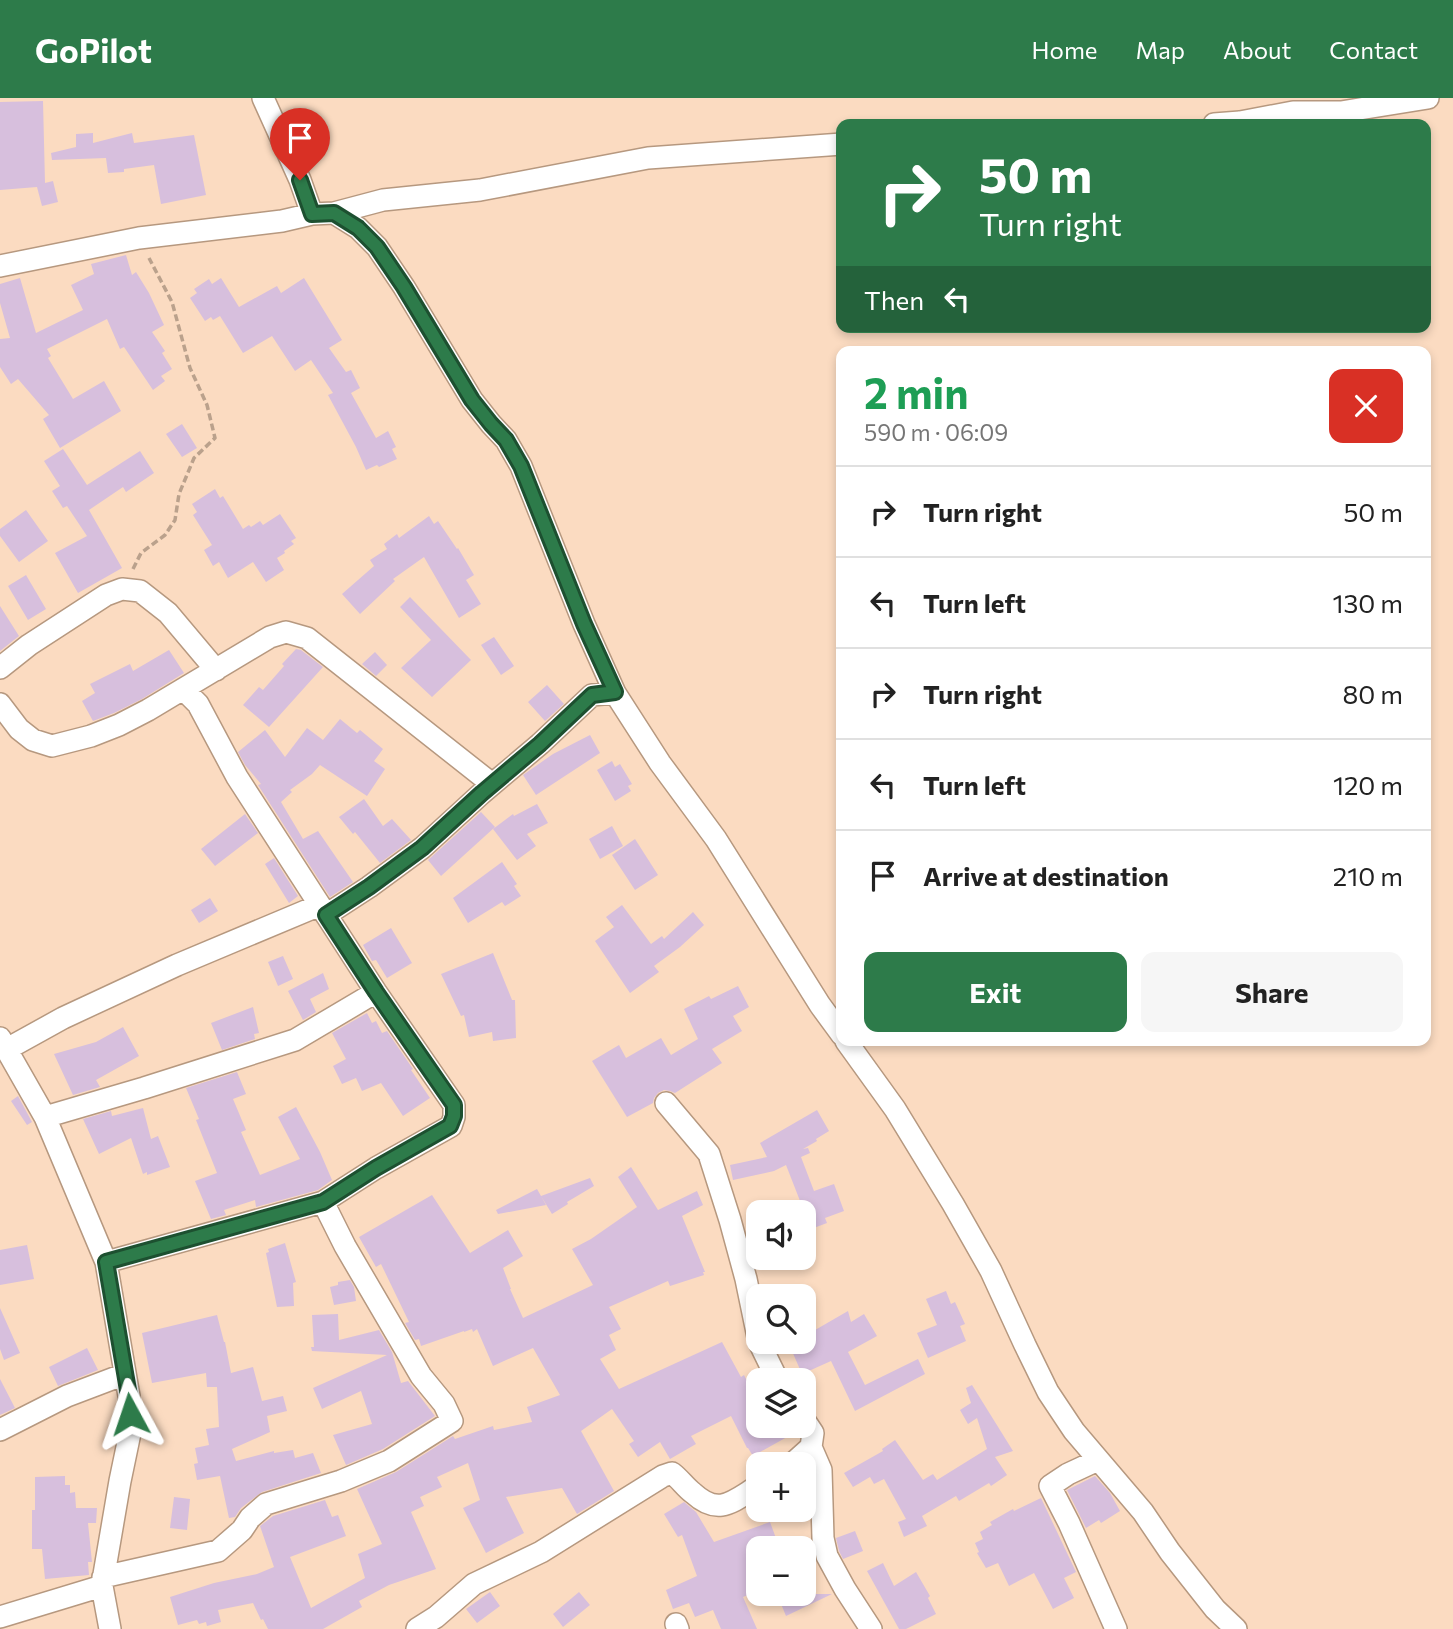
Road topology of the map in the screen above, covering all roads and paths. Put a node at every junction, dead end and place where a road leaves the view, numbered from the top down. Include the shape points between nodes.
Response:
1 (263, 98) edge
2 (1428, 98) edge
3 (1256, 119) edge
4 (836, 144) edge
5 (323, 213) junction
6 (139, 238) junction
7 (0, 266) edge
8 (140, 591) junction
9 (0, 668) edge
10 (216, 670) junction
11 (183, 689) junction
12 (615, 692) junction
13 (0, 704) edge
14 (492, 785) junction
15 (323, 910) junction
16 (376, 992) junction
17 (836, 1027) edge
18 (4, 1043) edge
19 (850, 1046) edge
20 (666, 1103) dead end
21 (45, 1117) junction
22 (323, 1202) junction
23 (106, 1262) junction
24 (748, 1284) edge
25 (125, 1374) junction
26 (0, 1430) edge
27 (812, 1438) edge
28 (811, 1447) junction
29 (805, 1452) edge
30 (1098, 1460) junction
31 (746, 1493) edge
32 (102, 1581) junction
33 (0, 1617) edge
34 (110, 1629) edge
35 (417, 1629) edge
36 (871, 1629) edge
37 (1116, 1629) edge
38 (1236, 1629) edge

1 - 5 street via 300,180
2 - 3 street
4 - 5 street via 648,158 480,190 383,200
5 - 6 street
5 - 12 street via 358,228 377,247 472,400 506,440
6 - 7 street
6 - 8 path via 172,302 215,438 194,458 179,494 175,520 165,535 141,553 132,570
8 - 9 street via 122,589 106,596
8 - 10 street via 167,613
10 - 11 street
10 - 14 street via 270,637 286,632 307,638
11 - 13 street via 119,724 52,746 19,729
11 - 15 street via 198,704 237,777
12 - 14 street via 592,695
12 - 17 street
14 - 15 street via 422,848 369,887
15 - 16 street
15 - 18 street via 177,965
16 - 21 street via 295,1040
16 - 22 street via 454,1105 454,1116 450,1126
18 - 21 street
19 - 30 street via 953,1204 1048,1392
20 - 24 street via 709,1154
21 - 23 street
22 - 23 street
22 - 32 street via 421,1376 453,1421 389,1461 266,1504 218,1551
23 - 25 street
25 - 26 street via 67,1396
25 - 32 street via 130,1433
27 - 28 street
28 - 29 street
28 - 36 street via 821,1470 827,1556
30 - 37 street via 1050,1486
30 - 38 street via 1215,1609
31 - 35 street via 725,1506 707,1504 672,1473 663,1476 541,1552 474,1584
32 - 33 street
32 - 34 street

